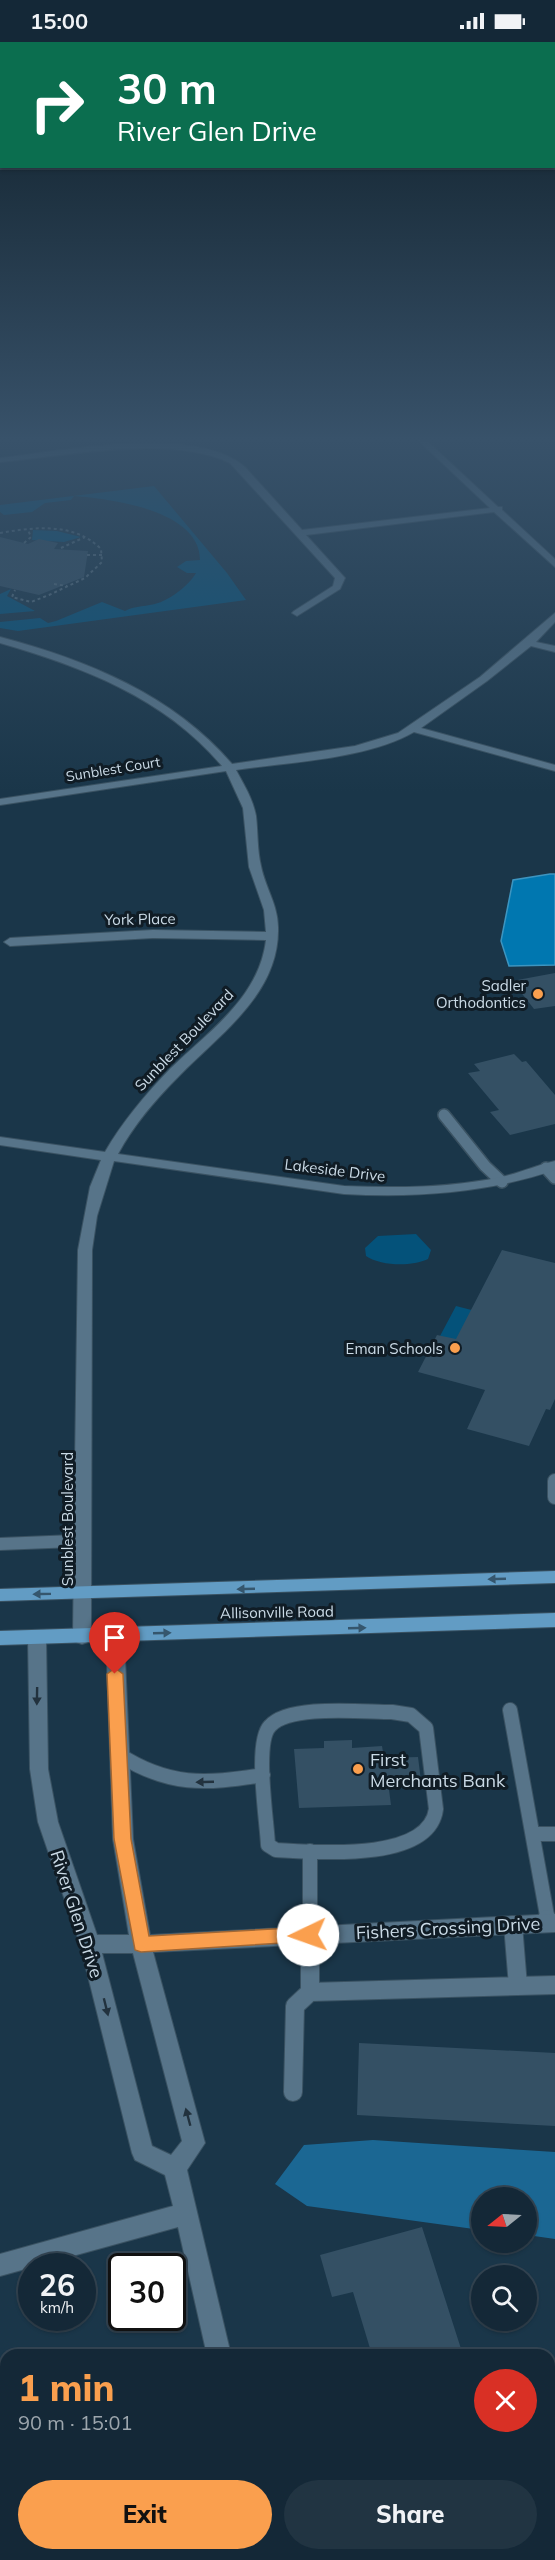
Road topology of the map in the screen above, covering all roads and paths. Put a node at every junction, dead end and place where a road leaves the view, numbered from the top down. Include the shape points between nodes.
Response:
1 (103, 558) edge
2 (323, 558) edge
3 (54, 584) dead end
4 (68, 586) junction
5 (15, 590) dead end
6 (297, 613) dead end
7 (555, 616) edge
8 (0, 640) edge
9 (530, 643) junction
10 (555, 649) edge
11 (413, 729) junction
12 (230, 767) junction
13 (555, 768) edge
14 (0, 802) edge
15 (271, 936) junction
16 (10, 942) dead end
17 (444, 1115) dead end
18 (0, 1141) edge
19 (108, 1155) junction
20 (552, 1170) edge
21 (502, 1182) junction
22 (555, 1481) edge
23 (555, 1497) edge
24 (83, 1541) junction
25 (0, 1544) edge
26 (555, 1577) edge
27 (84, 1593) junction
28 (0, 1595) edge
29 (555, 1620) edge
30 (115, 1635) junction
31 (38, 1637) junction
32 (82, 1637) junction
33 (0, 1638) edge
34 (510, 1710) dead end
35 (118, 1754) junction
36 (263, 1775) junction
37 (532, 1834) junction
38 (555, 1834) edge
39 (310, 1851) junction
40 (552, 1923) edge
41 (513, 1925) junction
42 (308, 1935) junction
43 (90, 1944) junction
44 (141, 1944) junction
45 (555, 1985) edge
46 (518, 1986) junction
47 (310, 1992) junction
48 (293, 2092) dead end
49 (175, 2168) junction
50 (184, 2214) junction
51 (0, 2265) edge
52 (218, 2349) edge

1 - 4 path via 93,573
2 - 6 street via 340,578 337,587
3 - 4 path
4 - 5 path via 31,602 12,597
7 - 9 street, Sunblest Court
8 - 12 street, Sunblest Boulevard via 70,661 131,688 183,722
9 - 10 street
9 - 11 street, Sunblest Court
11 - 12 street, Sunblest Court via 368,747
11 - 13 street
12 - 14 street, Sunblest Court
12 - 15 street, Sunblest Boulevard via 247,801 255,868 271,912
15 - 16 street, York Place via 153,934
15 - 19 street, Sunblest Boulevard via 265,969 252,993 140,1109
17 - 21 lane
18 - 19 street, Lakeside Drive
19 - 21 street, Lakeside Drive via 344,1190 447,1191
19 - 24 street, Sunblest Boulevard via 92,1197 85,1250
20 - 21 street, Lakeside Drive
22 - 23 lane
24 - 25 street
24 - 27 street, Sunblest Boulevard
26 -> 27 main road, Allisonville Road
27 -> 28 main road, Allisonville Road
27 - 32 street, Sunblest Boulevard
30 -> 29 main road, Allisonville Road
30 - 32 main road, Allisonville Road
30 - 35 street
31 - 32 main road, Allisonville Road
31 - 33 main road, Allisonville Road
31 -> 43 street, River Glen Drive via 37,1732 43,1799 65,1878
34 - 37 lane
36 -> 35 lane via 180,1782 137,1768
35 - 44 street via 123,1839
36 - 39 lane via 268,1845 276,1850
36 - 39 lane via 262,1747 268,1727 281,1717 298,1713 392,1712 411,1716 426,1728 436,1814 428,1832 399,1845
37 - 38 lane
37 - 40 lane
39 - 42 lane
40 - 41 street, Fishers Crossing Drive
41 - 42 street, Fishers Crossing Drive
41 - 46 lane
42 - 44 street, Fishers Crossing Drive
42 - 47 lane
43 - 44 street, Fishers Crossing Drive
43 -> 49 street, River Glen Drive via 143,2153
49 -> 44 street via 195,2143
45 - 46 lane
46 - 47 lane
47 - 48 lane via 295,2006
49 - 50 street
50 - 51 street
50 - 52 street

